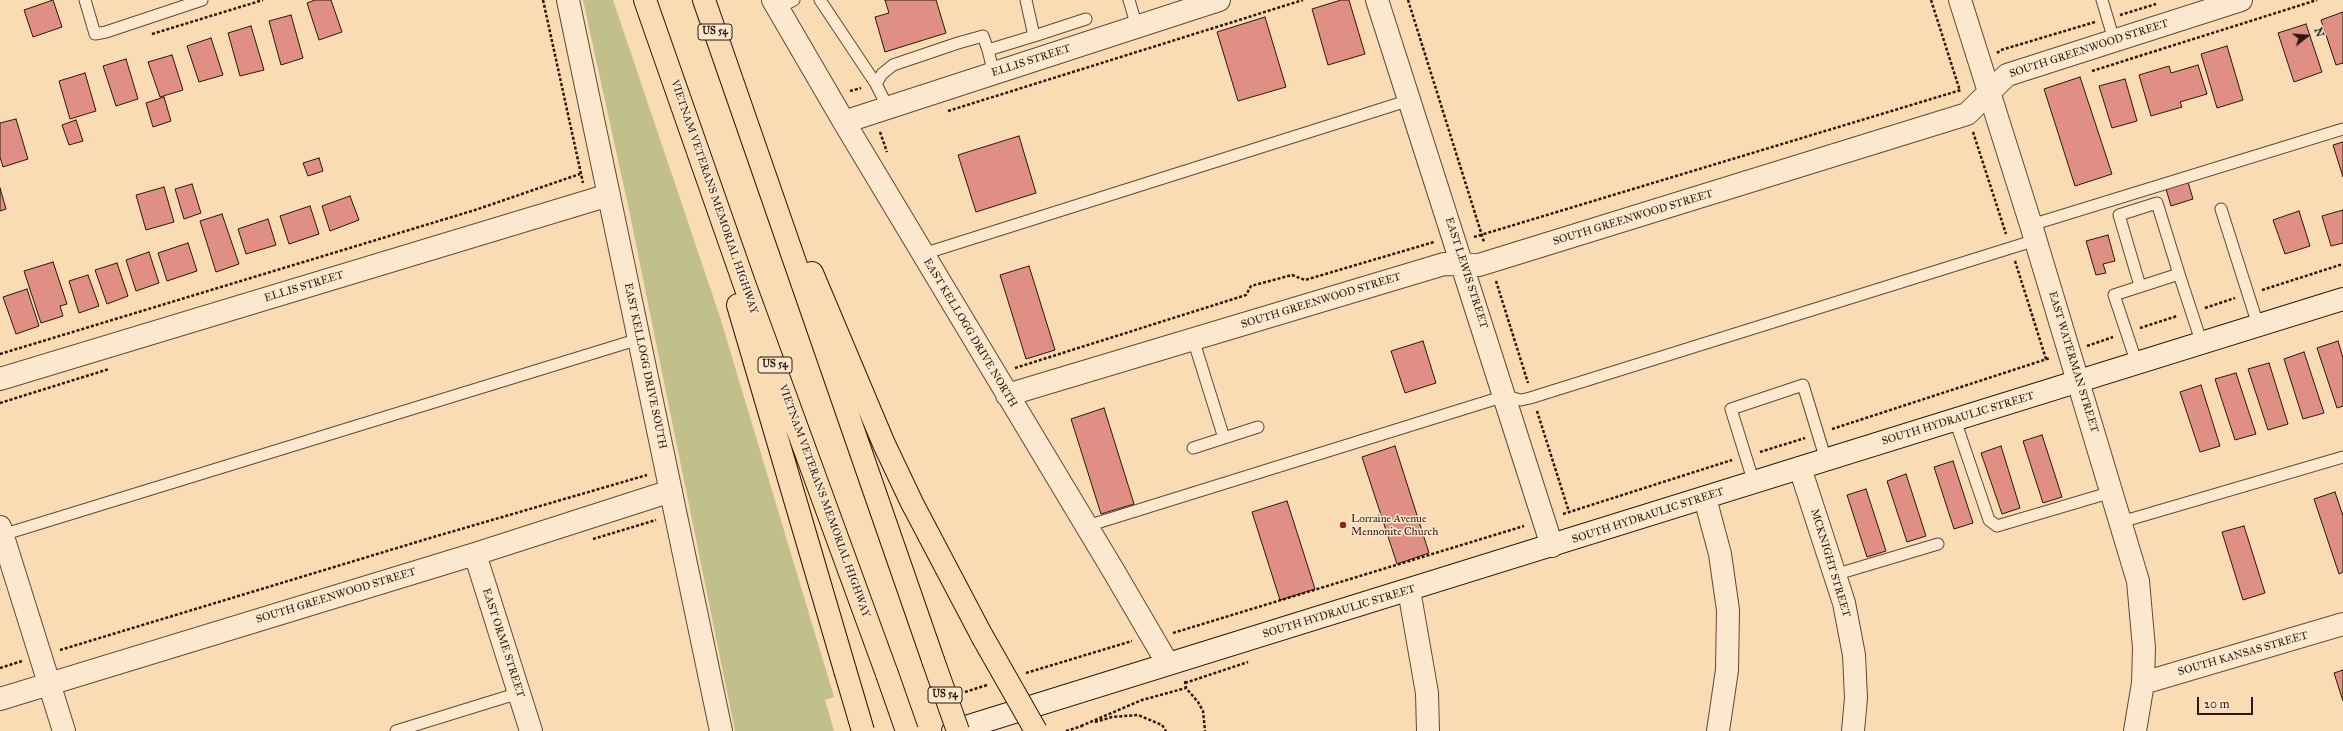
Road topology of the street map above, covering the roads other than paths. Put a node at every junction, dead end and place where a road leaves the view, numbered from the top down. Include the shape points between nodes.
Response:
1 (85, 0) edge
2 (202, 0) edge
3 (568, 0) edge
4 (646, 0) edge
5 (704, 0) edge
6 (820, 0) edge
7 (1026, 0) edge
8 (1129, 0) edge
9 (1219, 0) edge
10 (1377, 0) edge
11 (1960, 0) edge
12 (2102, 0) edge
13 (2240, 0) edge
14 (782, 3) edge
15 (1086, 19) dead end
16 (1137, 26) junction
17 (1034, 36) junction
18 (2114, 40) junction
19 (988, 50) junction
20 (665, 56) junction
21 (726, 65) junction
22 (994, 74) junction
23 (876, 84) junction
24 (1989, 93) junction
25 (1410, 100) junction
26 (888, 108) junction
27 (844, 122) junction
28 (2343, 129) edge
29 (609, 195) junction
30 (2221, 209) dead end
31 (2034, 232) junction
32 (923, 254) junction
33 (1464, 265) junction
34 (2179, 274) junction
35 (2140, 286) junction
36 (2343, 299) edge
37 (2258, 326) junction
38 (639, 339) junction
39 (1193, 339) junction
40 (2202, 344) junction
41 (2137, 364) junction
42 (0, 379) edge
43 (2079, 381) junction
44 (1007, 395) junction
45 (1505, 396) junction
46 (1955, 420) junction
47 (1258, 427) dead end
48 (1224, 438) junction
49 (1193, 448) dead end
50 (2343, 457) edge
51 (1826, 460) junction
52 (1800, 468) junction
53 (1754, 482) junction
54 (671, 491) junction
55 (2112, 492) junction
56 (1705, 498) junction
57 (2121, 522) junction
58 (1087, 526) junction
59 (1, 531) edge
60 (1938, 544) dead end
61 (1552, 546) junction
62 (475, 554) junction
63 (1834, 575) junction
64 (1409, 590) junction
65 (2343, 624) edge
66 (1168, 664) junction
67 (48, 683) junction
68 (2143, 683) junction
69 (519, 693) junction
70 (0, 699) edge
71 (64, 731) edge
72 (396, 731) edge
73 (531, 731) edge
74 (721, 731) edge
75 (863, 731) edge
76 (907, 731) edge
77 (953, 731) edge
78 (958, 731) edge
79 (1036, 731) edge
80 (1428, 731) edge
81 (1718, 731) edge
82 (1853, 731) edge
83 (2135, 731) edge

1 - 2 lane via 95,34
3 - 29 street, EAST KELLOGG DRIVE SOUTH
4 - 20 highway, VIETNAM VETERANS MEMORIAL HIGHWAY / US 54
5 - 21 highway, US 54
6 - 23 lane
7 - 17 lane
8 - 16 lane
9 - 16 street, ELLIS STREET
10 - 25 street, EAST LEWIS STREET
11 - 24 street, EAST WATERMAN STREET
12 - 18 lane
13 - 18 street, SOUTH GREENWOOD STREET
14 - 27 street, EAST KELLOGG DRIVE NORTH
15 - 17 lane
16 - 22 street, ELLIS STREET
17 - 19 lane
18 - 24 street, SOUTH GREENWOOD STREET via 2007,75
19 - 22 lane
19 - 23 lane via 983,36 893,65 882,74
20 - 75 highway, bridge
20 - 76 highway, VIETNAM VETERANS MEMORIAL HIGHWAY / US 54, bridge via 744,283
21 - 78 highway, US 54, bridge
21 - 79 highway, bridge via 884,444 982,636
22 - 26 street, ELLIS STREET
23 - 26 lane
24 - 31 street, EAST WATERMAN STREET
24 - 33 street, SOUTH GREENWOOD STREET via 1967,114 1480,265
25 - 32 lane
25 - 33 street, EAST LEWIS STREET
26 - 27 street, ELLIS STREET
27 - 32 street, EAST KELLOGG DRIVE NORTH
28 - 31 lane
29 - 38 street, EAST KELLOGG DRIVE SOUTH
29 - 42 street, ELLIS STREET
30 - 37 lane
31 - 43 street, EAST WATERMAN STREET
31 - 45 lane via 2011,248 1530,398 1521,400
32 - 44 street, EAST KELLOGG DRIVE NORTH
33 - 39 street, SOUTH GREENWOOD STREET via 1444,264
33 - 45 street, EAST LEWIS STREET
34 - 35 lane
34 - 35 lane via 2157,203 2119,215
34 - 40 lane
35 - 41 lane via 2114,295
36 - 37 street, SOUTH HYDRAULIC STREET
37 - 40 street, SOUTH HYDRAULIC STREET
38 - 54 street, EAST KELLOGG DRIVE SOUTH
38 - 59 lane
39 - 44 street, SOUTH GREENWOOD STREET
39 - 48 lane
40 - 41 street, SOUTH HYDRAULIC STREET
41 - 43 street, SOUTH HYDRAULIC STREET
43 - 46 street, SOUTH HYDRAULIC STREET
43 - 55 street, EAST WATERMAN STREET
44 - 58 street, EAST KELLOGG DRIVE NORTH
45 - 58 lane
45 - 61 street, EAST LEWIS STREET
46 - 51 street, SOUTH HYDRAULIC STREET
46 - 55 lane via 1989,520 1997,526
47 - 48 lane
48 - 49 lane
50 - 57 lane
51 - 52 street, SOUTH HYDRAULIC STREET
51 - 53 lane via 1803,385 1731,409
52 - 53 street, SOUTH HYDRAULIC STREET
52 - 63 street, MCKNIGHT STREET
53 - 56 street, SOUTH HYDRAULIC STREET
54 - 62 street, SOUTH GREENWOOD STREET
54 - 74 street, EAST KELLOGG DRIVE SOUTH
55 - 57 street, EAST WATERMAN STREET
56 - 61 street, SOUTH HYDRAULIC STREET
56 - 81 street via 1720,554 1728,610 1727,670
57 - 68 street, EAST WATERMAN STREET via 2138,581 2144,648
58 - 66 street, EAST KELLOGG DRIVE NORTH
59 - 67 street
60 - 63 lane
61 - 64 street, SOUTH HYDRAULIC STREET
62 - 67 street, SOUTH GREENWOOD STREET
62 - 69 street, EAST ORME STREET
63 - 82 street, MCKNIGHT STREET via 1844,603 1854,655 1856,698
64 - 66 street, SOUTH HYDRAULIC STREET
64 - 80 street via 1427,693
65 - 68 street, SOUTH KANSAS STREET
66 - 77 street, SOUTH HYDRAULIC STREET
67 - 70 street, SOUTH GREENWOOD STREET
67 - 71 street
68 - 83 street, EAST WATERMAN STREET
69 - 72 lane
69 - 73 street, EAST ORME STREET

